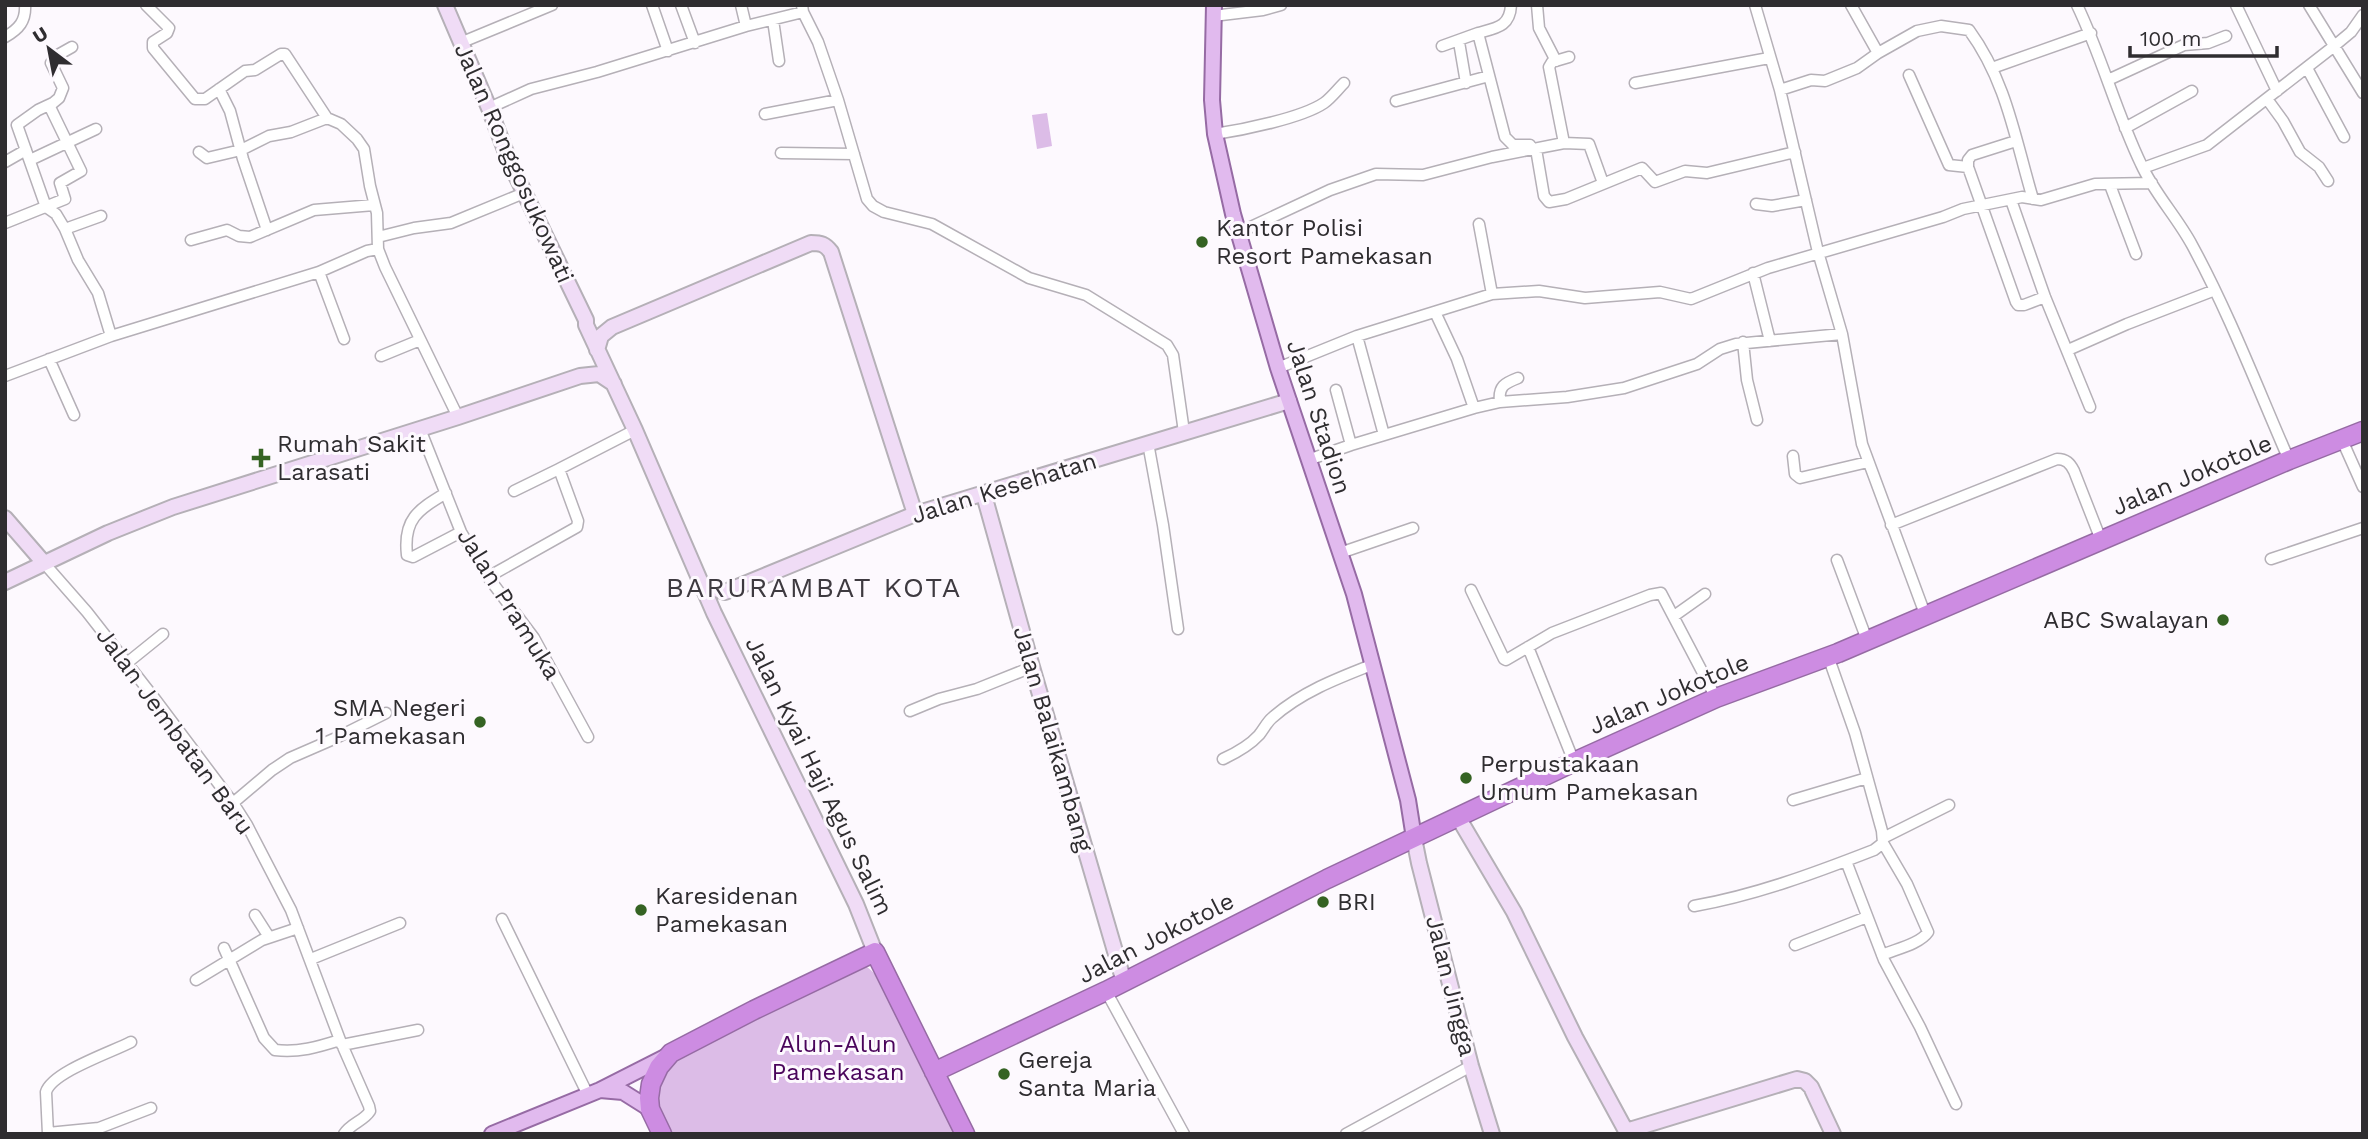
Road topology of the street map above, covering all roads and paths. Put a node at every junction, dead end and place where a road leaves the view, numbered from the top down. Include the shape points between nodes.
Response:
1 (25, 5) edge
2 (146, 5) edge
3 (445, 5) edge
4 (552, 5) edge
5 (652, 5) edge
6 (681, 5) edge
7 (741, 5) edge
8 (1281, 5) edge
9 (1511, 5) edge
10 (1537, 5) edge
11 (1755, 5) edge
12 (1851, 5) edge
13 (2077, 5) edge
14 (2236, 5) edge
15 (2309, 5) edge
16 (802, 9) edge
17 (1214, 11) edge
18 (2363, 15) edge
19 (773, 20) junction
20 (746, 26) junction
21 (1478, 33) junction
22 (2091, 33) junction
23 (2226, 36) dead end
24 (5, 37) edge
25 (1459, 42) junction
26 (460, 43) junction
27 (695, 43) junction
28 (1442, 46) dead end
29 (72, 47) dead end
30 (2333, 47) junction
31 (668, 51) junction
32 (1878, 52) junction
33 (1569, 57) dead end
34 (1769, 58) junction
35 (779, 61) dead end
36 (1556, 61) junction
37 (1992, 68) junction
38 (2307, 68) junction
39 (1909, 75) dead end
40 (1489, 76) junction
41 (2108, 80) junction
42 (1343, 83) dead end
43 (1466, 83) junction
44 (1635, 83) dead end
45 (219, 89) junction
46 (1780, 90) junction
47 (2192, 91) dead end
48 (2277, 92) junction
49 (2363, 93) edge
50 (2267, 99) junction
51 (838, 100) junction
52 (1396, 101) dead end
53 (49, 105) junction
54 (489, 108) junction
55 (765, 114) dead end
56 (327, 118) junction
57 (2125, 128) junction
58 (96, 129) dead end
59 (1215, 134) junction
60 (2344, 137) dead end
61 (1560, 141) junction
62 (2015, 141) junction
63 (67, 144) junction
64 (1536, 149) junction
65 (241, 150) junction
66 (199, 152) dead end
67 (1795, 152) junction
68 (781, 153) dead end
69 (854, 154) junction
70 (28, 155) junction
71 (5, 162) edge
72 (1968, 167) junction
73 (2143, 169) junction
74 (2328, 181) dead end
75 (1603, 183) junction
76 (2152, 183) junction
77 (2110, 185) junction
78 (524, 193) junction
79 (2033, 199) junction
80 (1806, 200) junction
81 (2011, 200) junction
82 (1756, 204) dead end
83 (374, 205) junction
84 (46, 206) junction
85 (1983, 206) junction
86 (102, 216) dead end
87 (5, 223) edge
88 (1479, 224) dead end
89 (65, 229) junction
90 (267, 230) junction
91 (1238, 233) junction
92 (378, 237) junction
93 (191, 240) dead end
94 (378, 249) junction
95 (1818, 252) junction
96 (2136, 254) dead end
97 (319, 272) junction
98 (1753, 273) junction
99 (2215, 290) junction
100 (1492, 295) junction
101 (2045, 297) junction
102 (1436, 312) junction
103 (586, 320) junction
104 (612, 327) junction
105 (1842, 334) junction
106 (111, 336) junction
107 (1357, 336) junction
108 (344, 339) dead end
109 (420, 340) junction
110 (1770, 341) junction
111 (1743, 342) junction
112 (597, 348) junction
113 (2068, 350) junction
114 (381, 356) dead end
115 (50, 359) junction
116 (1278, 368) junction
117 (5, 376) edge
118 (580, 376) junction
119 (1518, 378) dead end
120 (614, 384) junction
121 (1336, 390) dead end
122 (1289, 401) junction
123 (1500, 402) junction
124 (2090, 407) dead end
125 (1474, 408) junction
126 (74, 415) dead end
127 (458, 417) junction
128 (1757, 420) dead end
129 (420, 429) junction
130 (1193, 429) junction
131 (635, 430) junction
132 (2363, 431) edge
133 (1384, 435) junction
134 (2342, 440) junction
135 (1148, 443) junction
136 (1351, 445) junction
137 (1793, 456) dead end
138 (1308, 460) junction
139 (2289, 460) junction
140 (1868, 462) junction
141 (559, 469) junction
142 (2363, 487) edge
143 (514, 491) dead end
144 (446, 493) junction
145 (985, 495) junction
146 (915, 514) junction
147 (5, 518) edge
148 (1891, 525) junction
149 (1413, 528) dead end
150 (2363, 528) edge
151 (461, 532) junction
152 (2101, 540) junction
153 (1340, 553) junction
154 (2271, 559) dead end
155 (1838, 560) dead end
156 (44, 563) junction
157 (488, 577) junction
158 (5, 582) edge
159 (703, 586) junction
160 (1471, 590) dead end
161 (725, 592) junction
162 (1705, 594) dead end
163 (714, 613) junction
164 (1924, 614) junction
165 (1674, 616) junction
166 (1178, 629) dead end
167 (163, 634) dead end
168 (1867, 640) junction
169 (1528, 647) junction
170 (1818, 660) junction
171 (127, 663) junction
172 (1374, 664) junction
173 (1032, 667) junction
174 (1716, 698) junction
175 (911, 711) dead end
176 (380, 716) dead end
177 (588, 737) dead end
178 (1223, 759) dead end
179 (1574, 762) junction
180 (1863, 779) junction
181 (1793, 800) dead end
182 (233, 803) junction
183 (1949, 805) dead end
184 (1458, 817) junction
185 (1419, 836) junction
186 (1880, 844) junction
187 (1846, 861) junction
188 (1694, 906) dead end
189 (255, 915) dead end
190 (1867, 917) junction
191 (502, 919) dead end
192 (400, 923) dead end
193 (298, 928) junction
194 (269, 937) junction
195 (1795, 945) dead end
196 (223, 948) dead end
197 (875, 952) junction
198 (1882, 956) junction
199 (311, 959) junction
200 (229, 961) junction
201 (195, 980) dead end
202 (1124, 982) junction
203 (1106, 991) junction
204 (418, 1030) dead end
205 (131, 1042) dead end
206 (341, 1042) junction
207 (671, 1054) junction
208 (1471, 1066) junction
209 (934, 1072) junction
210 (594, 1093) junction
211 (1956, 1104) dead end
212 (151, 1108) dead end
213 (650, 1109) junction
214 (1831, 1128) edge
215 (498, 1132) edge
216 (48, 1133) edge
217 (1624, 1133) edge
218 (344, 1134) edge
219 (662, 1134) edge
220 (965, 1134) edge
221 (1184, 1134) edge
222 (1346, 1134) edge
223 (1492, 1134) edge

1 - 24 street via 23,22
2 - 45 street via 169,28 153,42 153,48 195,99 205,99
3 - 26 main road, Jalan Ronggosukowati
4 - 26 street
5 - 31 street
6 - 27 street
7 - 20 street
8 - 17 street via 1251,12
9 - 21 street via 1505,24
10 - 36 street via 1539,28
11 - 34 street
12 - 32 street
13 - 22 street
14 - 48 street
15 - 30 street
16 - 19 street
16 - 51 street
17 - 59 main road, Jalan Stadion
18 - 30 street
19 - 20 street
19 - 35 street
20 - 27 street
21 - 25 street
21 - 40 street
22 - 37 street
22 - 41 street
23 - 41 street via 2183,45
25 - 28 street
25 - 43 street
26 - 54 main road, Jalan Ronggosukowati
27 - 31 street
29 - 53 street via 52,59 63,88 60,98
30 - 38 street
30 - 49 street
31 - 54 street via 531,89
32 - 37 street via 1926,29 1961,27 1969,30
32 - 46 street via 1857,68 1825,82 1811,80
33 - 36 street
34 - 44 street
34 - 46 street
36 - 61 street via 1549,67
37 - 62 street via 2009,106
38 - 48 street
38 - 60 street
39 - 72 street via 1949,165
40 - 43 street
40 - 61 street via 1508,141 1513,145
41 - 57 street
42 - 59 street via 1315,108
43 - 52 street
45 - 56 street via 284,53
45 - 65 street
46 - 67 street
47 - 57 street
48 - 50 street
50 - 73 street via 2207,145
50 - 74 street via 2300,152
51 - 55 street
51 - 69 street
53 - 63 street
53 - 70 street via 17,125
54 - 78 main road, Jalan Ronggosukowati
56 - 65 street
56 - 83 street via 341,124 364,149
57 - 73 street
58 - 63 street
59 - 91 main road, Jalan Stadion
61 - 64 street
61 - 75 street via 1588,144
62 - 72 street via 1972,155
62 - 79 street
63 - 70 street
63 - 84 street via 81,171 60,183 65,198
64 - 75 street via 1549,202
64 - 91 street via 1423,175 1376,174
65 - 66 street via 207,158
65 - 90 street
67 - 75 street via 1655,182 1642,168
67 - 80 street
68 - 69 street
69 - 130 street via 864,193 873,206 932,224 1029,278 1086,295 1167,345
70 - 71 street
70 - 84 street
72 - 85 street
73 - 76 street
76 - 77 street
76 - 99 street via 2192,244
77 - 79 street via 2095,184
77 - 96 street
78 - 92 street via 452,223
78 - 103 main road, Jalan Ronggosukowati
79 - 81 street
80 - 82 street
80 - 95 street
81 - 85 street
81 - 101 street
83 - 90 street via 314,210
83 - 92 street
84 - 87 street
84 - 89 street
85 - 95 street
85 - 101 street via 2018,305
86 - 89 street
88 - 100 street
89 - 106 street via 98,293
90 - 93 street via 244,237 227,230
91 - 116 main road, Jalan Stadion
92 - 94 street
94 - 97 street
94 - 109 street
95 - 98 street
95 - 105 street
97 - 106 street
97 - 108 street
98 - 100 street via 1691,299 1660,292 1585,298 1539,291
98 - 110 street
99 - 113 street
99 - 139 street
100 - 102 street
101 - 113 street
102 - 107 street
102 - 125 street
103 - 104 main road via 596,327
103 - 112 main road, Jalan Ronggosukowati
104 - 112 main road via 601,336
104 - 146 main road via 811,243 826,246
105 - 110 street
105 - 140 street
106 - 115 street
107 - 116 street
107 - 133 street
109 - 114 street
109 - 127 street
110 - 111 street
111 - 123 street via 1720,349 1698,364 1624,388
111 - 128 street
112 - 118 main road via 593,364
112 - 120 main road, Jalan Kyai Haji Agus Salim
113 - 124 street
115 - 117 street
115 - 126 street
116 - 122 main road, Jalan Stadion
118 - 120 main road via 599,374
118 - 127 main road
119 - 123 street via 1500,388
120 - 131 main road, Jalan Kyai Haji Agus Salim
121 - 136 street
122 - 130 main road, Jalan Kesehatan
122 - 138 main road, Jalan Stadion
123 - 125 street
125 - 133 street
127 - 129 main road
129 - 144 street, Jalan Pramuka
129 - 156 main road via 173,507
130 - 135 main road, Jalan Kesehatan
131 - 141 street
131 - 159 main road, Jalan Kyai Haji Agus Salim
132 - 134 highway, Jalan Jokotole
133 - 136 street
134 - 139 highway, Jalan Jokotole
134 - 142 street
135 - 145 main road, Jalan Kesehatan
135 - 166 street
136 - 138 street
137 - 140 street via 1795,474 1800,478
138 - 153 main road, Jalan Stadion
139 - 152 highway, Jalan Jokotole
140 - 148 street
141 - 143 street
141 - 157 street via 577,527
144 - 151 street, Jalan Pramuka
144 - 151 street via 411,520 407,555 413,557
145 - 146 main road, Jalan Kesehatan
145 - 173 main road, Jalan Balaikambang
146 - 161 main road, Jalan Kesehatan
147 - 156 main road
148 - 152 street via 2064,459 2074,471
148 - 164 street
149 - 153 street
150 - 154 street
151 - 157 street, Jalan Pramuka
152 - 164 highway, Jalan Jokotole
153 - 172 main road, Jalan Stadion
155 - 168 street
156 - 158 main road
156 - 171 street, Jalan Jembatan Baru
157 - 177 street, Jalan Pramuka via 534,638
159 - 161 main road
159 - 163 main road, Jalan Kyai Haji Agus Salim
160 - 169 street via 1504,659
161 - 163 main road
162 - 165 street
163 - 197 main road, Jalan Kyai Haji Agus Salim
164 - 168 highway, Jalan Jokotole
165 - 169 street via 1658,592 1578,622
165 - 174 street
167 - 171 street
168 - 170 highway, Jalan Jokotole
169 - 179 street
170 - 174 highway, Jalan Jokotole
170 - 180 street via 1855,733
171 - 182 street, Jalan Jembatan Baru
172 - 178 street via 1296,700 1242,749
172 - 185 main road, Jalan Stadion
173 - 175 street
173 - 202 main road, Jalan Balaikambang
174 - 179 highway, Jalan Jokotole
176 - 182 street via 290,758
179 - 184 highway, Jalan Jokotole
180 - 181 street
180 - 186 street
182 - 193 street, Jalan Jembatan Baru
183 - 186 street
184 - 185 highway, Jalan Jokotole
184 - 217 main road via 1514,912
185 - 202 highway, Jalan Jokotole
185 - 208 main road, Jalan Jingga via 1419,863
186 - 187 street
186 - 198 street via 1904,878 1928,932
187 - 188 street via 1737,898
187 - 190 street
189 - 194 street
190 - 195 street
190 - 198 street
191 - 210 street
192 - 199 street
193 - 194 street
193 - 199 street, Jalan Jembatan Baru
194 - 200 street
196 - 200 street
197 - 207 highway
197 - 209 highway, Jalan Kyai Haji Agus Salim
198 - 211 street
199 - 206 street, Jalan Jembatan Baru
200 - 201 street
200 - 206 street via 264,1038 275,1050
202 - 203 highway, Jalan Jokotole
203 - 209 highway, Jalan Jokotole
203 - 221 street
204 - 206 street
205 - 216 street via 48,1085
206 - 218 street, Jalan Jembatan Baru via 370,1111
207 - 210 main road
207 - 213 highway via 652,1084
208 - 222 street
208 - 223 main road, Jalan Jingga
209 - 220 highway, Jalan Kyai Haji Agus Salim
210 - 213 main road via 623,1092
210 - 215 main road
212 - 216 street via 99,1128
213 - 219 highway
214 - 217 main road via 1811,1087 1797,1079

